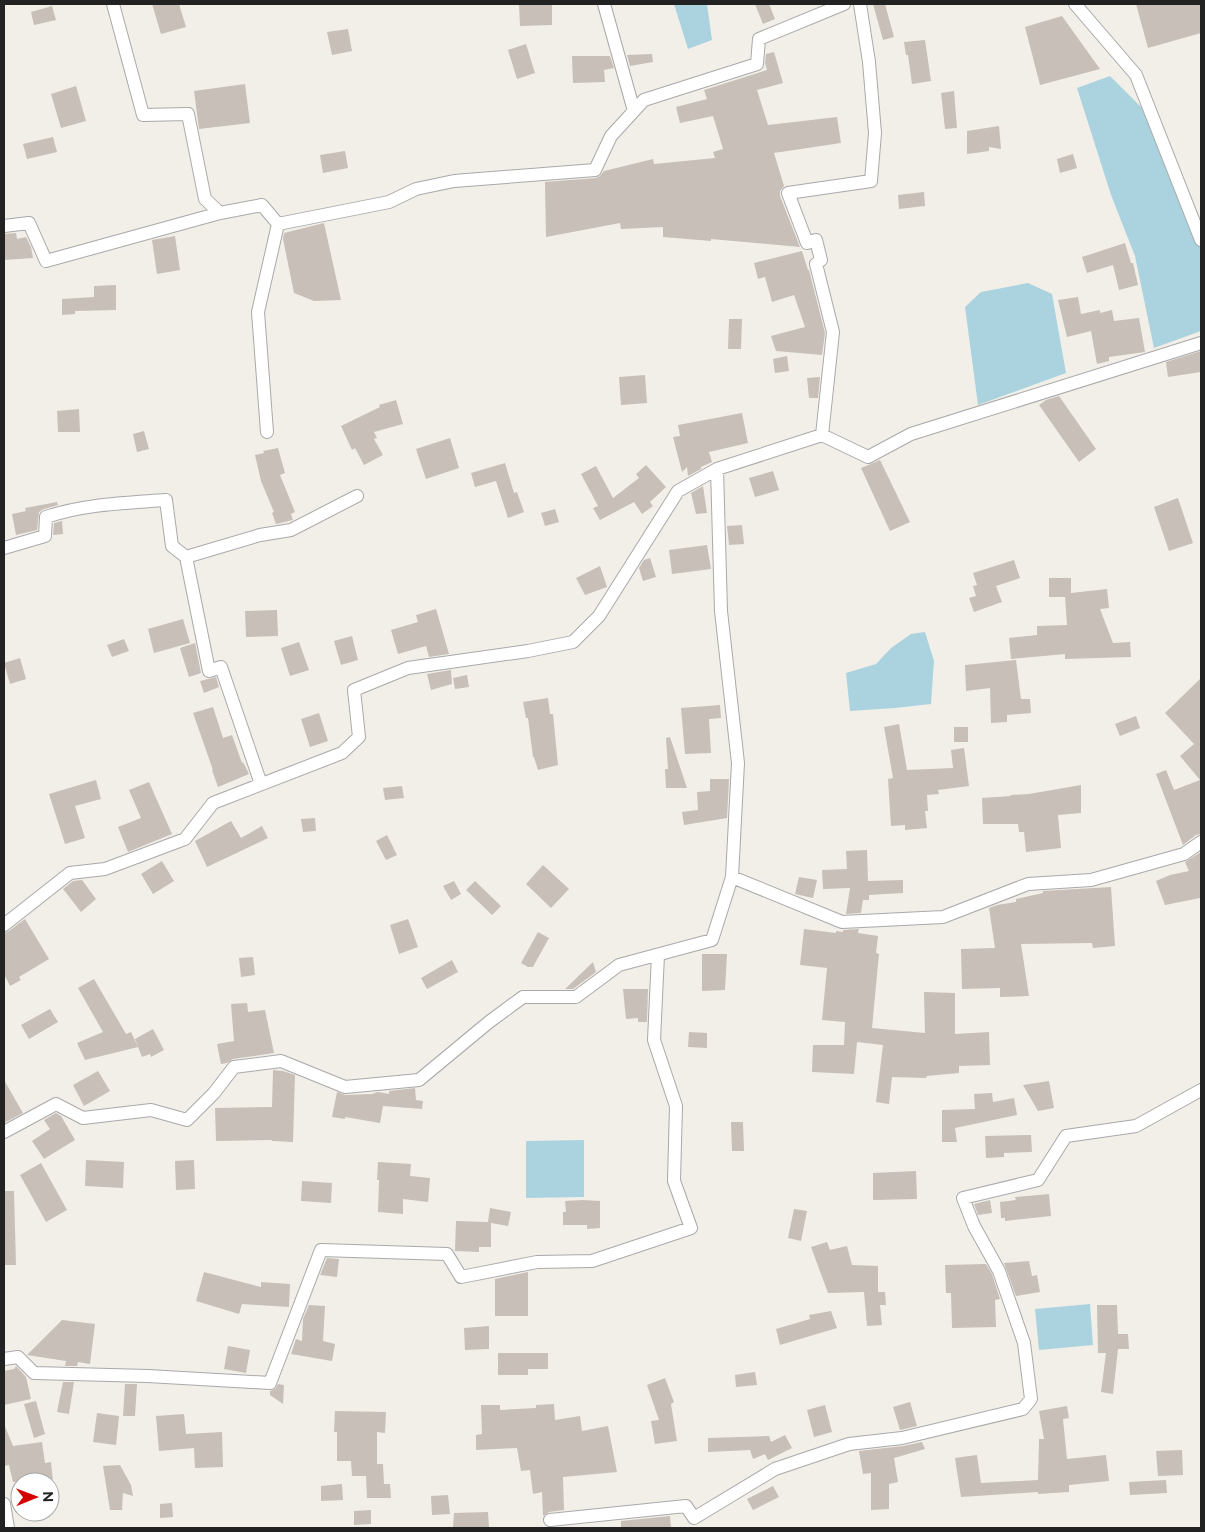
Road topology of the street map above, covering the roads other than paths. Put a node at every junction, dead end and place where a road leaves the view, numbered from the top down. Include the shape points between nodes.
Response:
1 (113, 4) edge
2 (604, 4) edge
3 (844, 4) edge
4 (860, 4) edge
5 (1075, 4) edge
6 (634, 110) junction
7 (220, 212) junction
8 (278, 224) junction
9 (4, 226) edge
10 (1201, 240) edge
11 (1201, 343) edge
12 (267, 432) dead end
13 (822, 435) junction
14 (717, 469) junction
15 (357, 496) dead end
16 (4, 548) edge
17 (186, 557) junction
18 (261, 784) junction
19 (1201, 842) edge
20 (732, 878) junction
21 (4, 926) edge
22 (658, 954) junction
23 (1201, 1090) edge
24 (4, 1132) edge
25 (4, 1359) edge
26 (4, 1504) edge
27 (550, 1520) dead end
28 (8, 1528) edge

1 - 7 street via 143,115 188,114 205,199
2 - 6 street
3 - 6 street via 759,38 757,64 644,100
4 - 13 street via 875,133 871,181 788,192 807,243 816,240 822,260 816,264 834,332
5 - 10 street via 1136,75
6 - 8 street via 611,136 596,170 454,181 416,189 388,202
7 - 8 street via 262,205
7 - 9 street via 46,261 29,222
8 - 12 street via 258,312
11 - 13 street via 912,434 868,457
13 - 14 street
14 - 18 street via 678,491 598,616 573,642 408,668 354,690 359,737 342,753
14 - 20 street via 721,611 738,763
15 - 17 street via 291,530 260,535
16 - 17 street via 45,536 46,517 66,510 166,500 172,546
17 - 18 street via 209,670 221,667
18 - 21 street via 213,803 185,839 105,868 70,873
19 - 20 street via 1184,854 1091,880 1028,884 943,917 842,922
20 - 22 street via 712,940
22 - 24 street via 619,965 576,997 523,997 419,1080 345,1087 282,1061 234,1066 214,1094 187,1120 151,1110 83,1118 56,1104
22 - 25 street via 654,1040 676,1106 674,1181 691,1228 592,1261 537,1262 461,1277 447,1254 321,1250 270,1383 34,1373 18,1357
23 - 27 street via 1136,1126 1066,1136 1038,1180 963,1198 974,1226 999,1271 1024,1343 1031,1398 1023,1409 902,1438 849,1444 775,1469 694,1518 686,1506
26 - 28 street

